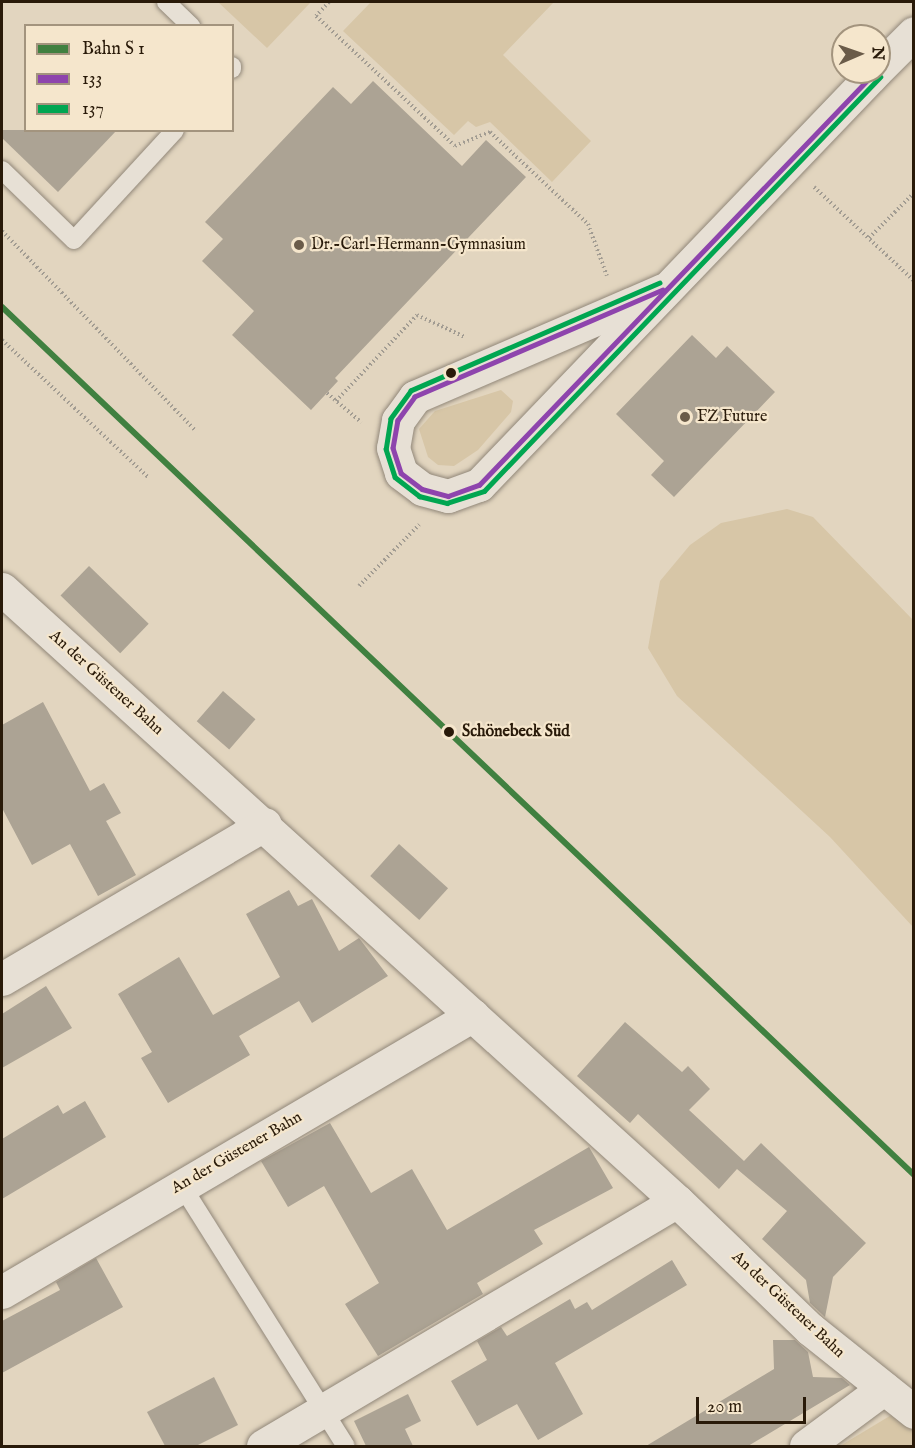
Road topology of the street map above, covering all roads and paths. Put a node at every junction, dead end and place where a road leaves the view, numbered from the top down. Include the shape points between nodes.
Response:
1 (166, 2) edge
2 (329, 2) edge
3 (189, 24) edge
4 (914, 33) edge
5 (891, 56) edge
6 (863, 84) edge
7 (173, 132) edge
8 (788, 161) junction
9 (2, 170) edge
10 (914, 193) edge
11 (2, 231) edge
12 (869, 238) junction
13 (914, 281) edge
14 (663, 290) junction
15 (620, 311) junction
16 (2, 340) edge
17 (509, 357) junction
18 (327, 393) dead end
19 (336, 401) junction
20 (195, 430) dead end
21 (396, 431) junction
22 (148, 477) dead end
23 (448, 496) junction
24 (359, 586) dead end
25 (2, 589) edge
26 (265, 824) junction
27 (2, 979) edge
28 (473, 1015) junction
29 (182, 1186) junction
30 (677, 1201) junction
31 (2, 1292) edge
32 (884, 1388) junction
33 (323, 1411) junction
34 (914, 1412) edge
35 (263, 1446) edge
36 (346, 1446) edge
37 (806, 1446) edge

1 - 3 lane
2 - 15 path via 316,15 455,146 490,132 588,224
4 - 5 street
6 - 8 street
7 - 9 lane via 74,240
8 - 12 path
8 - 14 street
10 - 12 path
11 - 20 path
12 - 13 path
14 - 15 street
14 - 23 street via 510,457 480,485
15 - 17 street
16 - 22 path
17 - 19 path via 417,315
17 - 21 street via 415,397
18 - 19 path
19 - 21 path via 364,424
21 - 23 street via 393,448 401,473 422,489
23 - 24 path
25 - 26 street, An der Güstener Bahn
26 - 27 street
26 - 28 street, An der Güstener Bahn
28 - 29 street, An der Güstener Bahn
28 - 30 street, An der Güstener Bahn
29 - 31 street, An der Güstener Bahn
29 - 33 lane
30 - 32 street, An der Güstener Bahn via 810,1329
30 - 33 street
32 - 34 street, An der Güstener Bahn
32 - 37 street
33 - 35 street
33 - 36 lane

